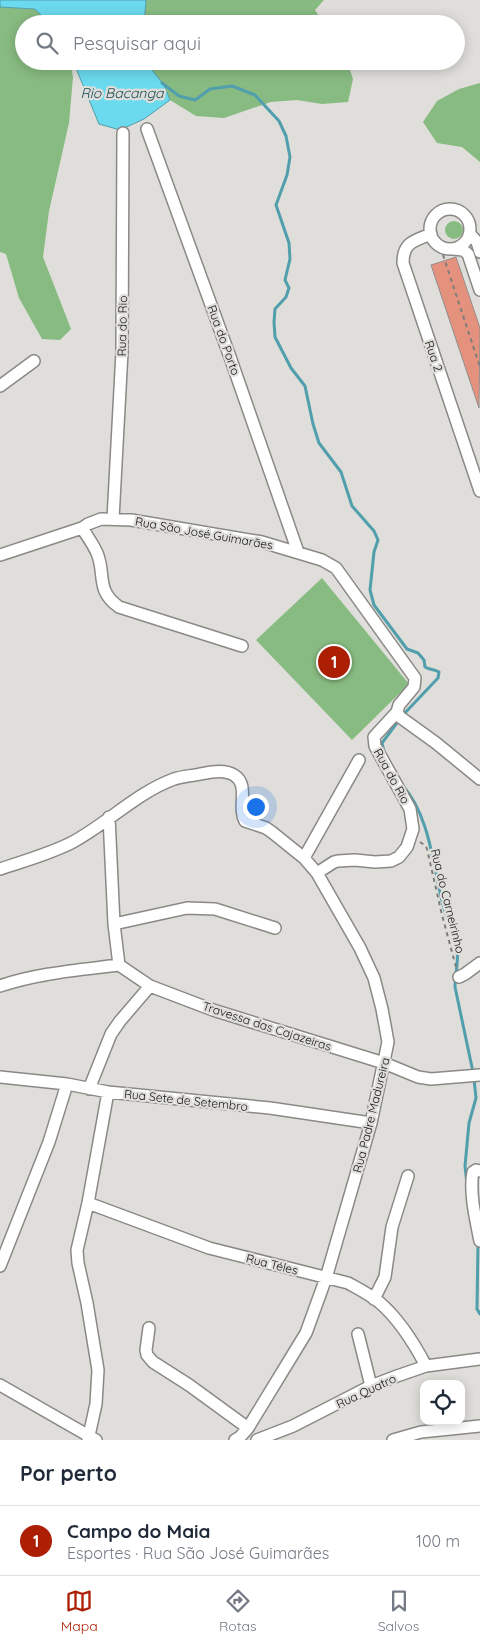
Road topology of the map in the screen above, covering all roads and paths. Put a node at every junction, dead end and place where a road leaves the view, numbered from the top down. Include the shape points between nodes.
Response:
1 (147, 129) dead end
2 (123, 133) dead end
3 (431, 234) junction
4 (470, 234) junction
5 (448, 252) junction
6 (480, 252) edge
7 (480, 290) edge
8 (34, 361) dead end
9 (480, 367) edge
10 (0, 386) edge
11 (480, 491) edge
12 (113, 519) junction
13 (82, 528) junction
14 (298, 552) junction
15 (0, 556) edge
16 (242, 646) dead end
17 (401, 717) junction
18 (359, 760) dead end
19 (480, 779) edge
20 (109, 817) junction
21 (409, 842) junction
22 (304, 858) junction
23 (0, 869) edge
24 (317, 874) junction
25 (114, 924) junction
26 (275, 928) dead end
27 (480, 963) edge
28 (119, 964) junction
29 (459, 977) joint
30 (0, 986) edge
31 (150, 986) junction
32 (384, 1063) junction
33 (480, 1075) edge
34 (0, 1077) edge
35 (67, 1084) junction
36 (89, 1089) junction
37 (108, 1092) junction
38 (372, 1122) junction
39 (480, 1171) edge
40 (408, 1176) dead end
41 (88, 1203) junction
42 (480, 1241) edge
43 (0, 1266) edge
44 (326, 1278) junction
45 (374, 1299) junction
46 (149, 1328) dead end
47 (358, 1334) dead end
48 (480, 1360) edge
49 (426, 1366) junction
50 (0, 1385) edge
51 (371, 1386) junction
52 (480, 1426) edge
53 (249, 1434) edge
54 (91, 1439) edge
55 (235, 1440) edge
56 (257, 1440) edge
57 (393, 1440) edge

1 - 14 street, Rua do Porto
2 - 12 street, Rua do Rio via 122,352
3 - 4 street via 435,217 450,209 466,217
3 - 5 street via 437,244
3 - 11 street, Rua 2 via 409,243 403,263
4 - 5 street via 464,244
4 - 6 street
5 - 7 street via 463,250 468,254
5 - 9 path
8 - 10 street
12 - 13 street, Rua São José Guimarães via 101,519
12 - 14 street, Rua São José Guimarães via 262,542
13 - 15 street, Rua São José Guimarães
13 - 16 street via 98,554 102,585 112,602
14 - 17 street, Rua São José Guimarães via 336,568 414,676 414,687 399,705
17 - 19 street
17 - 21 street, Rua do Rio via 378,731 374,741 410,809 413,829
18 - 22 street
20 - 22 street, Rua Padre Madureira via 176,778 226,772 239,780 245,821 266,828
20 - 23 street, Rua Padre Madureira via 71,843
20 - 25 street
21 - 24 street via 391,861 338,861
21 - 29 path, Rua do Carneirinho via 426,846
22 - 24 street, Rua Padre Madureira
24 - 32 street, Rua Padre Madureira via 374,978 388,1042
25 - 26 street via 187,908 215,909
25 - 28 street
27 - 29 street
28 - 30 street via 72,970
28 - 31 street, Travessa das Cajazeiras
31 - 32 street, Travessa das Cajazeiras via 212,1010
31 - 36 street via 111,1034
32 - 33 street, Travessa das Cajazeiras via 431,1080
32 - 38 street, Rua Padre Madureira
34 - 35 street, Rua Sete de Setembro
35 - 36 street, Rua Sete de Setembro
35 - 43 street via 49,1142
36 - 37 street, Rua Sete de Setembro
37 - 38 street, Rua Sete de Setembro
37 - 41 street
38 - 44 street, Rua Padre Madureira
39 - 42 street via 473,1172 471,1180
40 - 45 street via 392,1227 385,1277
41 - 44 street, Rua Téles via 209,1248
41 - 54 street via 76,1250 98,1370
44 - 45 street, Rua Téles via 348,1283
44 - 53 street, Rua Padre Madureira via 306,1333
45 - 49 street, Rua Téles via 405,1332
46 - 53 street via 146,1350 152,1362 189,1385
47 - 51 street
48 - 49 street, Rua Quatro
49 - 51 street, Rua Quatro
50 - 54 street
51 - 56 street, Rua Quatro via 294,1426
52 - 57 street via 421,1432
53 - 55 street, Rua Padre Madureira

